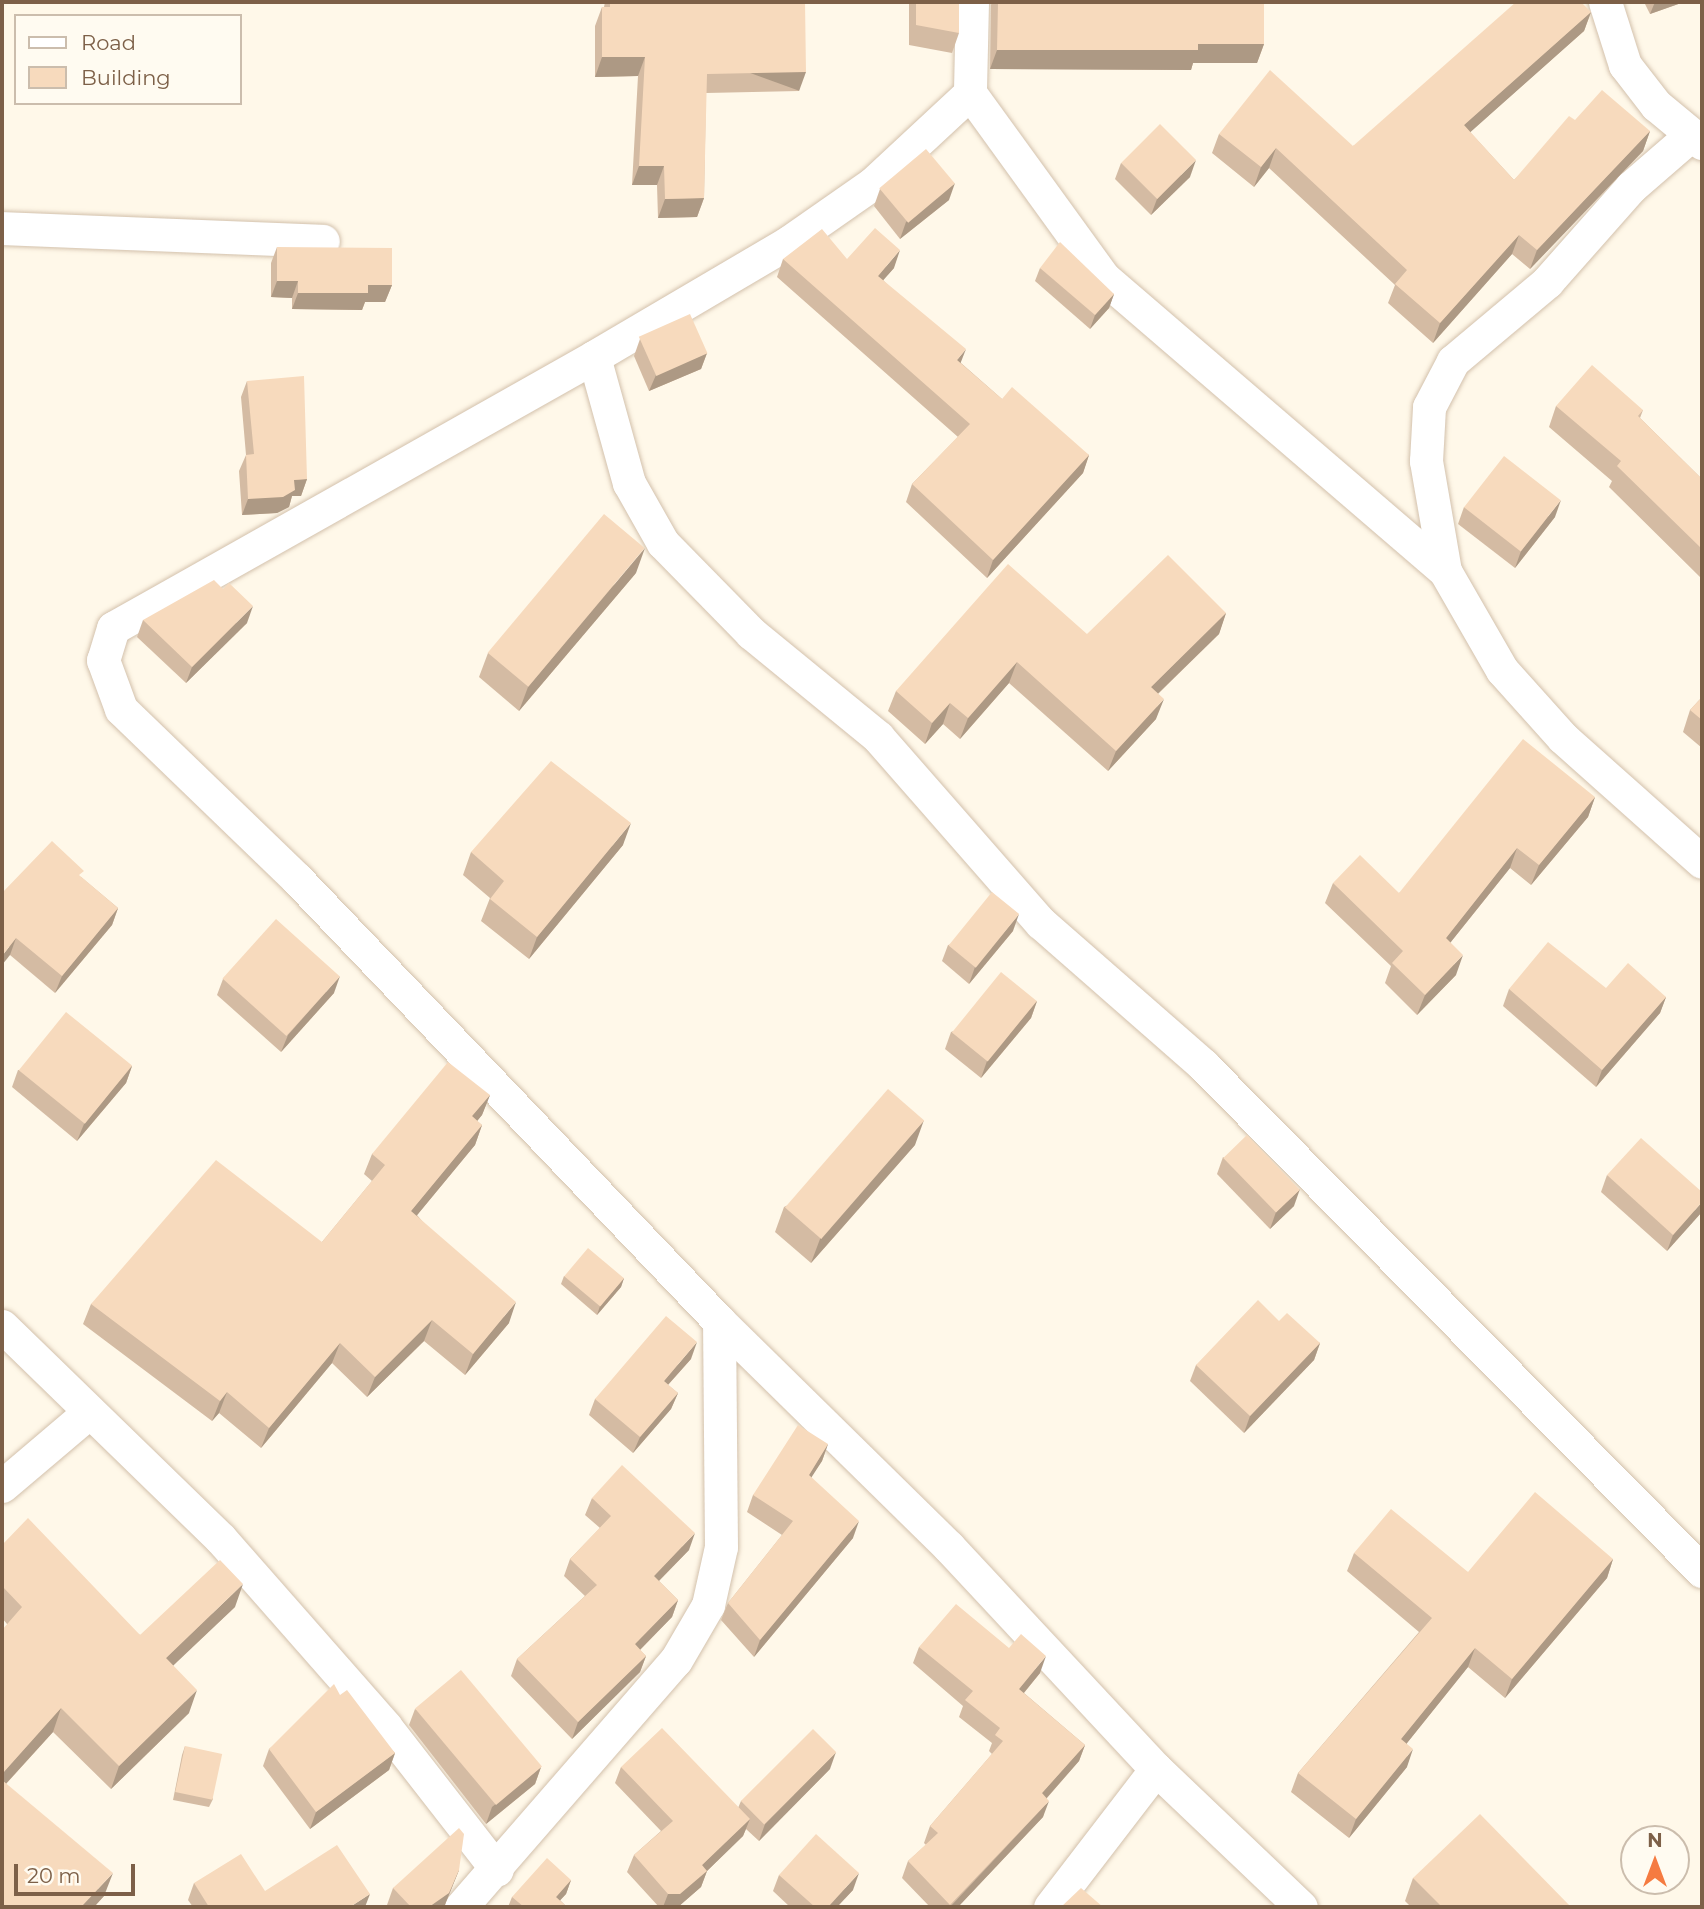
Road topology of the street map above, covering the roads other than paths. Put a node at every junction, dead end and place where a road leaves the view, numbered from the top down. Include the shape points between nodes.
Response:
1 (972, 2) edge
2 (1605, 2) edge
3 (970, 93) junction
4 (1696, 139) edge
5 (2, 228) edge
6 (323, 241) dead end
7 (594, 357) junction
8 (1445, 571) junction
9 (1702, 862) edge
10 (719, 1321) junction
11 (2, 1326) edge
12 (88, 1413) junction
13 (2, 1486) edge
14 (1702, 1572) edge
15 (1156, 1769) junction
16 (497, 1870) junction
17 (461, 1907) edge
18 (1050, 1907) edge
19 (1301, 1907) edge

1 - 3 street
2 - 4 street via 1625,65 1656,105
3 - 7 street via 862,191
3 - 8 street via 1103,277
4 - 8 street via 1631,187 1547,282 1453,361 1429,407 1426,461
5 - 6 street
7 - 10 street via 113,628 103,660 121,709 297,879
7 - 14 street via 629,483 663,543 751,633 878,737 1041,923 1203,1065
8 - 9 street via 1502,670 1563,738
10 - 15 street via 949,1547
10 - 16 street via 721,1547 708,1605 676,1660
11 - 12 street
12 - 13 street
12 - 16 street via 221,1539 385,1726
15 - 18 street
15 - 19 street
16 - 17 street

